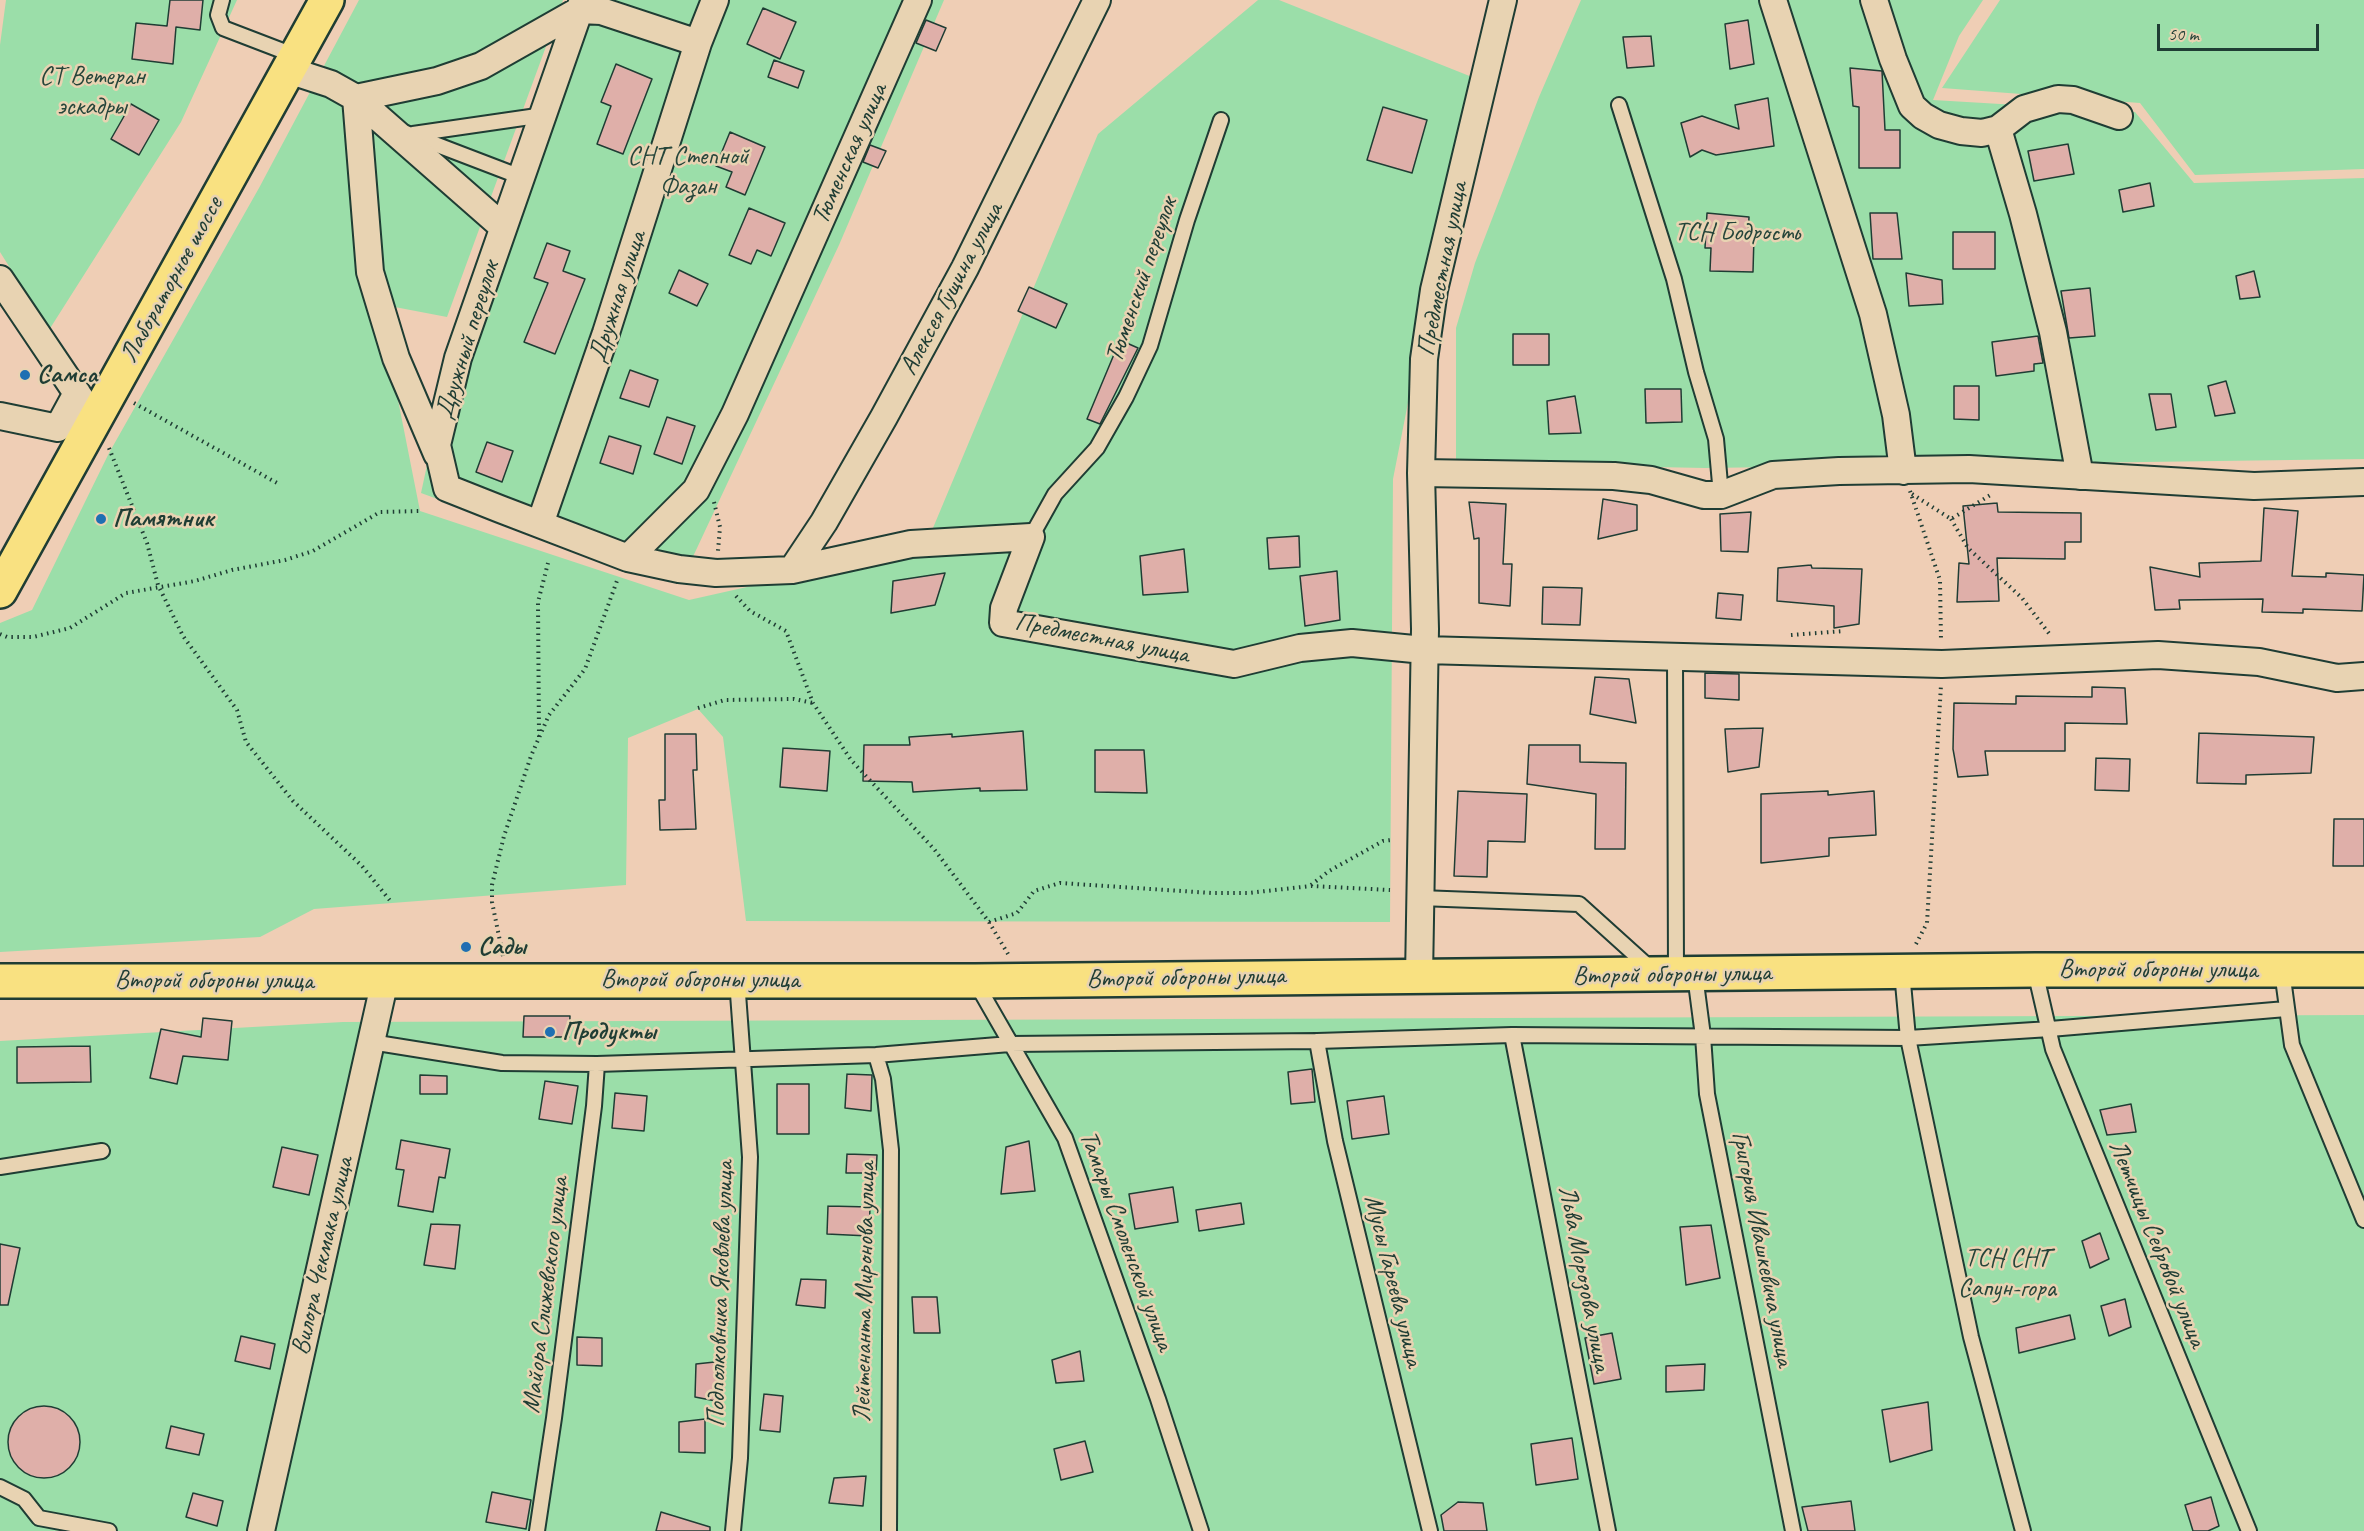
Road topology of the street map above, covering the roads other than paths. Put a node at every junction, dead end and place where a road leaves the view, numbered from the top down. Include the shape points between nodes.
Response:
1 (222, 0) edge
2 (327, 0) edge
3 (715, 0) edge
4 (918, 0) edge
5 (1097, 0) edge
6 (1503, 0) edge
7 (1773, 0) edge
8 (1874, 0) edge
9 (582, 5) edge
10 (698, 43) junction
11 (292, 63) junction
12 (356, 98) junction
13 (1619, 105) dead end
14 (544, 115) junction
15 (2119, 116) dead end
16 (1221, 120) dead end
17 (1998, 129) junction
18 (399, 130) junction
19 (521, 177) junction
20 (503, 226) junction
21 (0, 279) edge
22 (77, 393) junction
23 (0, 416) edge
24 (100, 428) junction
25 (442, 465) junction
26 (1903, 471) junction
27 (1421, 473) junction
28 (2080, 476) junction
29 (2364, 482) edge
30 (1721, 495) junction
31 (540, 524) junction
32 (1031, 537) junction
33 (628, 558) junction
34 (792, 570) junction
35 (0, 591) edge
36 (1424, 650) junction
37 (1675, 657) junction
38 (2364, 676) edge
39 (1420, 898) junction
40 (2035, 970) junction
41 (2364, 970) edge
42 (2282, 971) junction
43 (1902, 972) junction
44 (1676, 975) junction
45 (1419, 977) junction
46 (3, 979) edge
47 (385, 980) junction
48 (737, 981) junction
49 (975, 981) junction
50 (2286, 1009) junction
51 (2050, 1029) junction
52 (1512, 1035) junction
53 (1703, 1036) junction
54 (1908, 1038) junction
55 (1317, 1041) junction
56 (371, 1042) junction
57 (1010, 1044) junction
58 (876, 1055) junction
59 (742, 1058) junction
60 (597, 1064) junction
61 (102, 1151) dead end
62 (0, 1167) edge
63 (2364, 1220) edge
64 (0, 1487) edge
65 (36, 1525) edge
66 (109, 1531) edge
67 (261, 1531) edge
68 (537, 1531) edge
69 (733, 1531) edge
70 (889, 1531) edge
71 (1201, 1531) edge
72 (1430, 1531) edge
73 (1608, 1531) edge
74 (1793, 1531) edge
75 (2023, 1531) edge
76 (2248, 1531) edge

1 - 11 lane via 218,15 223,28
2 - 11 main road, Лабораторное шоссе
3 - 10 street, Дружная улица
4 - 33 street, Тюменская улица via 735,414 696,490
5 - 34 street, Алексея Гущина улица via 965,268 872,438
6 - 27 street, Предместная улица via 1434,290 1427,332
7 - 26 street via 1873,314 1896,415
8 - 17 street via 1912,106 1939,125 1961,131 1982,133
9 - 10 street
9 - 12 street via 482,66 437,81
9 - 14 street, Дружный переулок
10 - 31 street, Дружная улица via 610,322
11 - 12 street
11 - 24 main road, Лабораторное шоссе via 111,390
12 - 18 street
12 - 25 street via 370,272 396,358
13 - 30 lane via 1674,279 1716,439
14 - 18 lane
14 - 19 street, Дружный переулок
15 - 17 street via 2058,99 2024,109
16 - 32 lane, Тюменский переулок via 1150,346 1097,448 1055,494
17 - 28 street via 2054,332
18 - 19 lane
18 - 20 street
19 - 20 street, Дружный переулок
20 - 25 street, Дружный переулок via 458,358 437,445
21 - 22 street
22 - 23 street via 58,428
22 - 24 street
24 - 35 main road, Лабораторное шоссе
25 - 31 street, Дружный переулок via 447,488
26 - 28 street via 1969,469
26 - 30 street via 1773,475
27 - 30 street via 1614,476
27 - 36 street, Предместная улица
28 - 29 street via 2254,486
31 - 33 street, Дружный переулок
32 - 34 street via 911,544
32 - 36 street, Предместная улица via 1004,608 1003,623 1234,664 1300,648 1352,643
33 - 34 street, Дружный переулок via 716,573
36 - 37 street
36 - 39 street, Предместная улица
37 - 38 street via 1942,664 2158,656 2259,662 2337,678
37 - 44 lane, Григория Ивашкевича улица
39 - 44 lane via 1579,904
39 - 45 street, Предместная улица
40 - 42 main road, Второй обороны улица
40 - 43 main road, Второй обороны улица
40 - 51 lane, Летчицы Себровой улица
41 - 42 main road, Второй обороны улица
42 - 50 lane
43 - 44 main road, Второй обороны улица
43 - 54 lane
44 - 45 main road, Второй обороны улица
44 - 53 lane, Григория Ивашкевича улица
45 - 49 main road, Второй обороны улица
46 - 47 main road, Второй обороны улица
47 - 48 main road, Второй обороны улица
47 - 56 street, Вилора Чекмака улица
48 - 49 main road, Второй обороны улица
48 - 59 lane, Подполковника Яковлева улица
49 - 57 lane, Тамары Смоленской улица
50 - 51 lane
50 - 63 lane via 2292,1045
51 - 54 lane
51 - 76 lane, Летчицы Себровой улица via 2057,1060
52 - 53 lane
52 - 55 lane
52 - 73 lane, Льва Морозова улица
53 - 54 lane
53 - 74 lane, Григория Ивашкевича улица via 1707,1094
54 - 75 lane via 1971,1337
55 - 57 lane
55 - 72 lane, Мусы Гареева улица via 1335,1141
56 - 60 lane via 502,1063
56 - 67 street, Вилора Чекмака улица
57 - 58 lane
57 - 71 lane, Тамары Смоленской улица via 1065,1138
58 - 59 lane
58 - 70 lane, Лейтенанта Миронова улица via 883,1079 891,1149
59 - 60 lane
59 - 69 lane, Подполковника Яковлева улица via 750,1157 740,1458
60 - 68 lane, Майора Слижевского улица
61 - 62 lane
64 - 65 lane via 24,1499
65 - 66 lane

